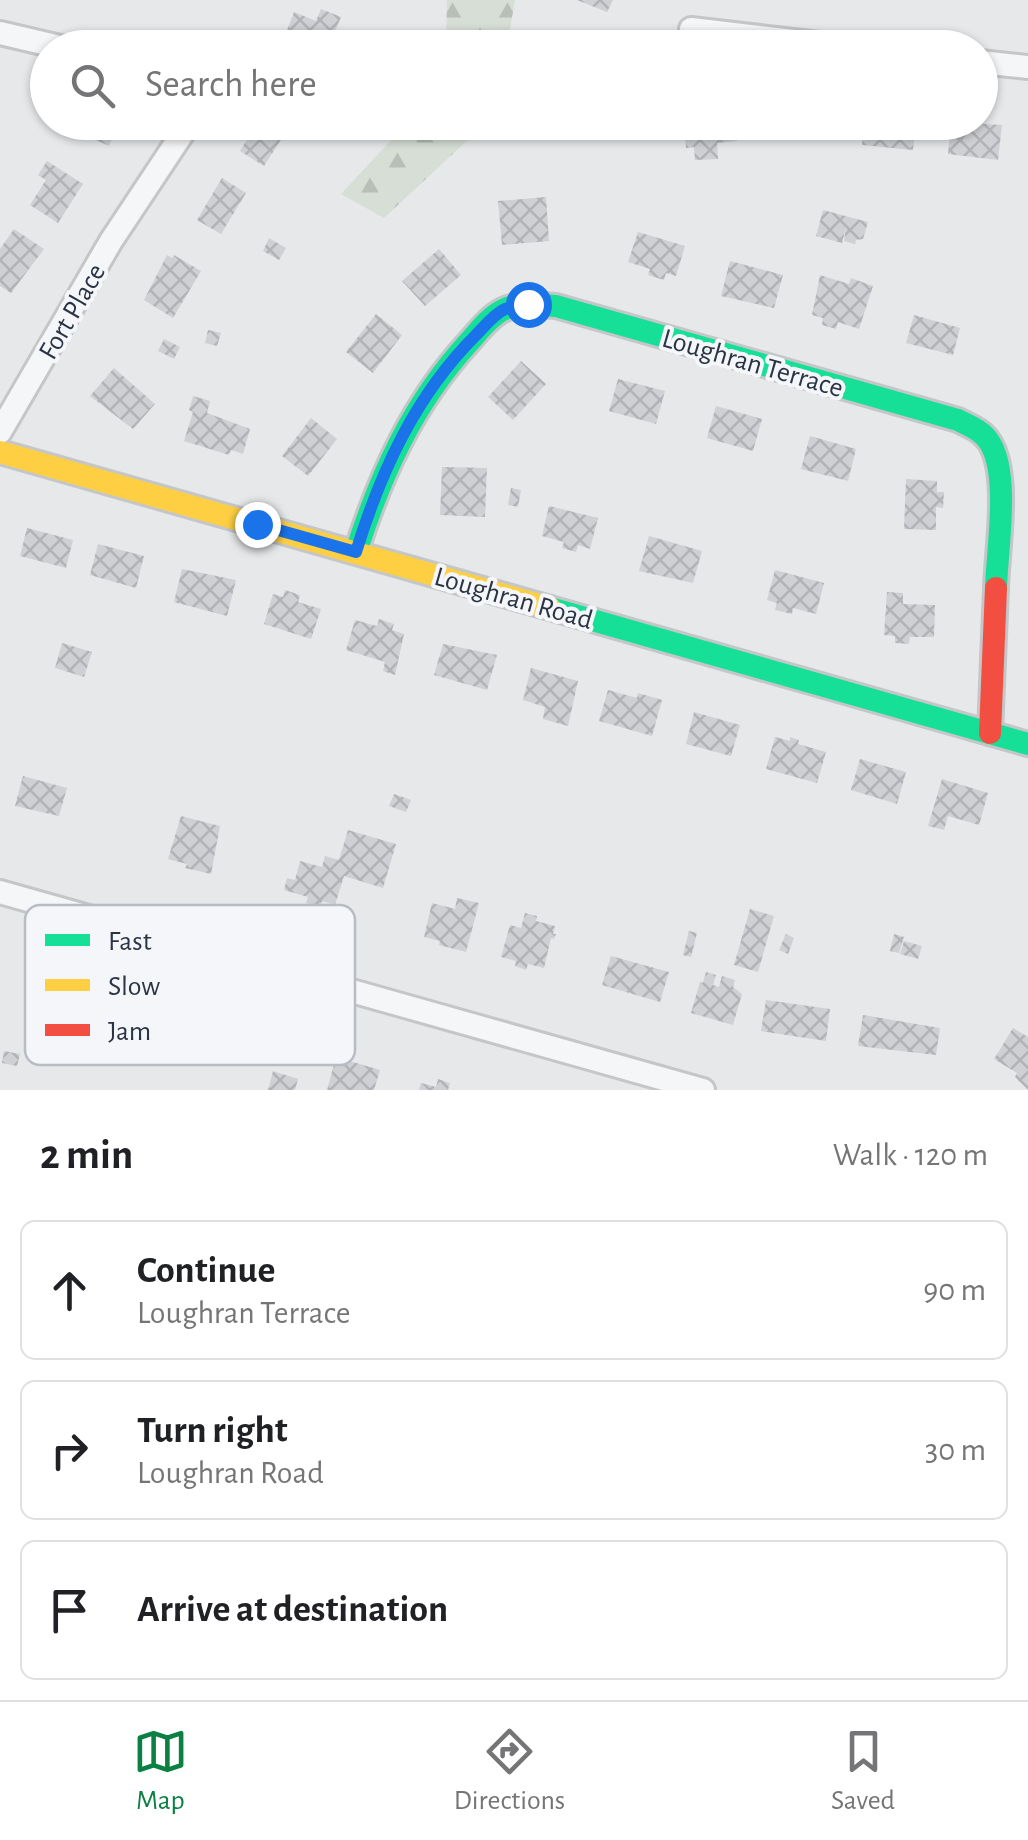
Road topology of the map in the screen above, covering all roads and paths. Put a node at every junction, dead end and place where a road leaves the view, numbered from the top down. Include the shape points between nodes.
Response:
1 (691, 29) dead end
2 (700, 30) edge
3 (0, 34) edge
4 (30, 41) edge
5 (998, 64) edge
6 (1028, 67) edge
7 (178, 140) edge
8 (0, 432) edge
9 (0, 452) edge
10 (356, 552) junction
11 (990, 732) junction
12 (1028, 744) edge
13 (0, 892) edge
14 (46, 905) edge
15 (355, 992) edge
16 (704, 1090) edge

1 - 2 street
3 - 4 street
5 - 6 street
7 - 8 street, Fort Place
9 - 10 street, Loughran Road
10 - 11 street, Loughran Road
10 - 11 street, Loughran Terrace via 389,460 430,389 502,310 556,306 938,414 978,428 992,441 1000,470
11 - 12 street, Loughran Road
13 - 14 street
15 - 16 street

